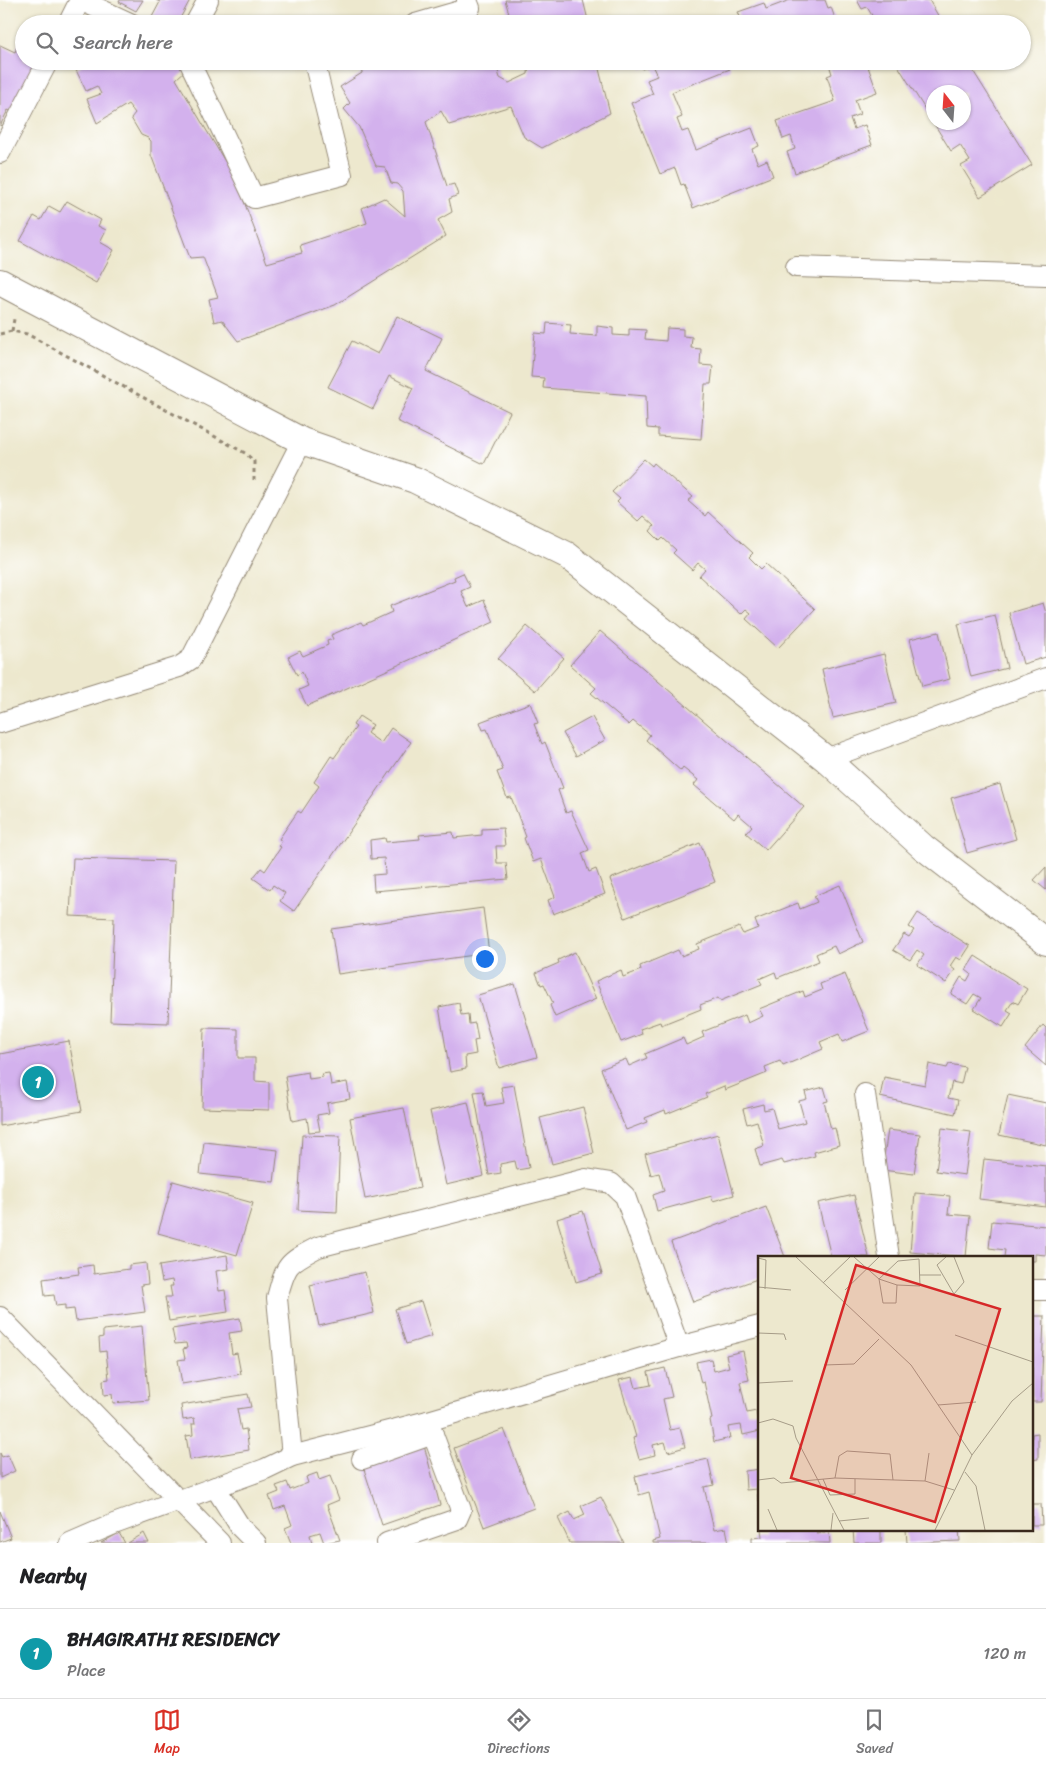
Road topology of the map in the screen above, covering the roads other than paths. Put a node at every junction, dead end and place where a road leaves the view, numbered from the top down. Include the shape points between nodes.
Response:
1 (80, 0) edge
2 (208, 0) edge
3 (467, 0) edge
4 (72, 15) edge
5 (112, 15) edge
6 (200, 15) edge
7 (446, 15) edge
8 (43, 70) edge
9 (193, 70) edge
10 (316, 70) edge
11 (0, 153) edge
12 (796, 267) dead end
13 (1046, 275) edge
14 (0, 282) edge
15 (302, 441) junction
16 (1046, 678) edge
17 (0, 723) edge
18 (826, 759) junction
19 (1046, 942) edge
20 (865, 1094) dead end
21 (889, 1256) edge
22 (0, 1317) edge
23 (758, 1327) edge
24 (679, 1347) junction
25 (430, 1428) junction
26 (292, 1456) junction
27 (362, 1459) dead end
28 (214, 1488) junction
29 (179, 1501) junction
30 (70, 1543) edge
31 (220, 1543) edge
32 (256, 1543) edge
33 (387, 1543) edge

1 - 4 street
1 - 5 street
2 - 6 street
3 - 7 street via 470,8
8 - 11 street
9 - 10 street via 254,198 342,175
12 - 13 street
14 - 15 street
15 - 17 street via 192,659 179,667
15 - 18 street via 415,480 567,555
16 - 18 street
18 - 19 street via 923,847
20 - 21 street
22 - 29 street
23 - 24 street
24 - 25 street
24 - 26 street via 625,1196 611,1184 586,1179 318,1247 290,1261 277,1298
25 - 26 street
25 - 27 street
25 - 33 street via 461,1510 457,1519
26 - 28 street
28 - 29 street
28 - 32 street via 241,1528
29 - 30 street
29 - 31 street

